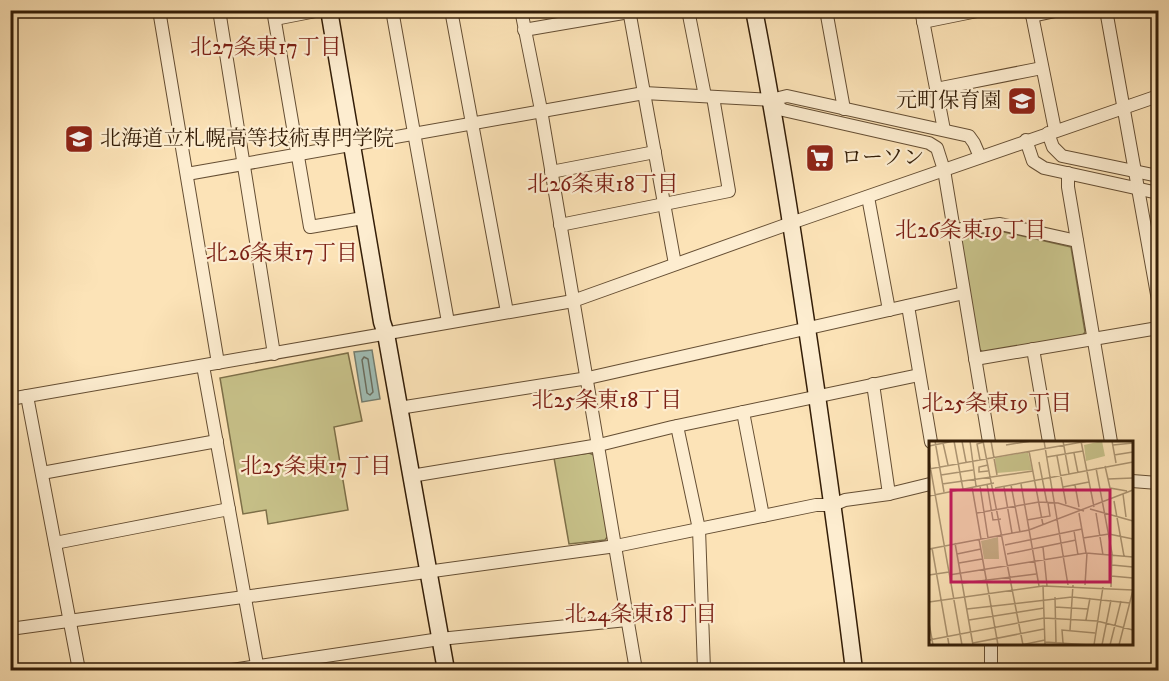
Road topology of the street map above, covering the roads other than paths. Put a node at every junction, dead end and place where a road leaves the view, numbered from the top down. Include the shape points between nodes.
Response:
1 (159, 10) edge
2 (219, 10) edge
3 (321, 10) edge
4 (329, 10) edge
5 (392, 10) edge
6 (451, 10) edge
7 (521, 10) edge
8 (688, 10) edge
9 (754, 10) edge
10 (826, 10) edge
11 (982, 10) edge
12 (1060, 10) edge
13 (1106, 10) edge
14 (629, 11) edge
15 (1031, 13) edge
16 (274, 15) edge
17 (922, 16) edge
18 (524, 30) junction
19 (1042, 68) junction
20 (936, 89) junction
21 (644, 93) junction
22 (1158, 96) edge
23 (709, 97) junction
24 (771, 100) junction
25 (1125, 108) junction
26 (844, 109) junction
27 (541, 111) junction
28 (472, 123) junction
29 (944, 130) junction
30 (1052, 132) junction
31 (414, 133) junction
32 (1026, 140) junction
33 (353, 145) junction
34 (655, 152) junction
35 (297, 155) junction
36 (980, 157) junction
37 (243, 164) junction
38 (944, 170) junction
39 (1136, 171) junction
40 (550, 172) junction
41 (1068, 173) junction
42 (187, 174) junction
43 (1158, 176) edge
44 (1139, 189) junction
45 (1158, 193) edge
46 (868, 197) junction
47 (664, 204) junction
48 (363, 218) junction
49 (791, 223) junction
50 (560, 225) junction
51 (955, 230) junction
52 (1077, 241) junction
53 (675, 264) junction
54 (964, 292) junction
55 (1158, 300) edge
56 (573, 301) junction
57 (908, 306) junction
58 (889, 310) junction
59 (507, 312) junction
60 (448, 322) junction
61 (807, 328) junction
62 (1158, 328) edge
63 (386, 333) junction
64 (1094, 338) junction
65 (1033, 349) junction
66 (274, 354) junction
67 (975, 359) junction
68 (218, 363) junction
69 (203, 366) junction
70 (919, 375) junction
71 (588, 378) junction
72 (873, 384) junction
73 (27, 396) junction
74 (817, 396) junction
75 (10, 399) edge
76 (399, 408) junction
77 (743, 412) junction
78 (677, 426) junction
79 (217, 441) junction
80 (931, 441) edge
81 (989, 441) edge
82 (1049, 441) edge
83 (1111, 441) edge
84 (599, 445) junction
85 (42, 473) junction
86 (411, 476) junction
87 (1133, 482) edge
88 (1158, 483) edge
89 (929, 484) edge
90 (889, 494) junction
91 (833, 505) junction
92 (229, 509) junction
93 (763, 516) junction
94 (699, 529) junction
95 (55, 543) junction
96 (616, 546) junction
97 (428, 570) junction
98 (245, 597) junction
99 (70, 620) junction
100 (627, 620) junction
101 (10, 629) edge
102 (440, 639) junction
103 (991, 645) edge
104 (258, 669) edge
105 (79, 670) edge
106 (232, 670) edge
107 (446, 670) edge
108 (636, 670) edge
109 (704, 670) edge
110 (854, 670) edge
111 (991, 670) edge

1 - 42 street
2 - 37 street
3 - 16 street
4 - 33 street
5 - 31 street
6 - 28 street
7 - 18 street
8 - 23 street
9 - 24 street
10 - 26 street
11 - 17 street
12 - 15 street
13 - 25 street
14 - 18 street
14 - 21 street
15 - 19 street
16 - 35 street
17 - 20 street
18 - 27 street
19 - 20 street
19 - 30 street
20 - 29 street
21 - 23 street
21 - 27 street
21 - 34 street
22 - 25 street
23 - 24 street
23 - 47 street via 729,191
24 - 26 street via 787,96
24 - 38 street via 783,110 929,143 937,148
24 - 49 street
25 - 30 street
25 - 39 street
26 - 29 street
27 - 28 street
27 - 40 street
28 - 31 street
28 - 59 street
29 - 36 street via 969,136
30 - 32 street
30 - 39 street via 1053,147 1062,156
31 - 33 street
31 - 60 street
32 - 36 street
32 - 41 street via 1033,161 1044,168
33 - 35 street
33 - 48 street
34 - 40 street
34 - 47 street
35 - 37 street
35 - 48 street via 310,227
36 - 38 street
37 - 42 street
37 - 66 street
38 - 46 street
38 - 51 street
39 - 43 street
39 - 44 street
40 - 50 street
41 - 44 street
41 - 52 street
42 - 68 street
44 - 45 street
44 - 55 street
46 - 49 street
46 - 58 street
47 - 50 street
47 - 53 street
48 - 63 street
49 - 53 street
49 - 61 street
50 - 56 street
51 - 52 street via 1000,224
51 - 54 street
52 - 64 street
53 - 56 street
54 - 57 street
54 - 67 street
56 - 59 street
56 - 71 street
57 - 58 street
57 - 70 street
58 - 61 street
59 - 60 street
60 - 63 street
61 - 71 street
61 - 74 street
62 - 64 street
63 - 66 street
63 - 76 street
64 - 65 street
64 - 83 street
65 - 67 street
65 - 82 street
66 - 68 street
67 - 81 street
68 - 69 street
69 - 73 street
69 - 79 street
70 - 72 street
70 - 80 street
71 - 76 street
71 - 84 street
72 - 74 street
72 - 90 street
73 - 75 street
73 - 85 street
74 - 77 street
74 - 91 street
76 - 86 street
77 - 78 street
77 - 93 street
78 - 84 street
78 - 94 street
79 - 85 street
79 - 92 street
84 - 86 street
84 - 96 street
85 - 95 street
86 - 97 street
87 - 88 street
89 - 90 street
90 - 91 street
91 - 93 street
91 - 110 street
92 - 95 street
92 - 98 street
93 - 94 street
94 - 96 street
94 - 109 street
95 - 99 street
96 - 97 street
96 - 100 street
97 - 98 street
97 - 102 street
98 - 99 street
98 - 104 street
99 - 101 street
99 - 105 street
100 - 102 street
100 - 108 street
102 - 104 street
102 - 107 street
103 - 111 street
104 - 106 street

